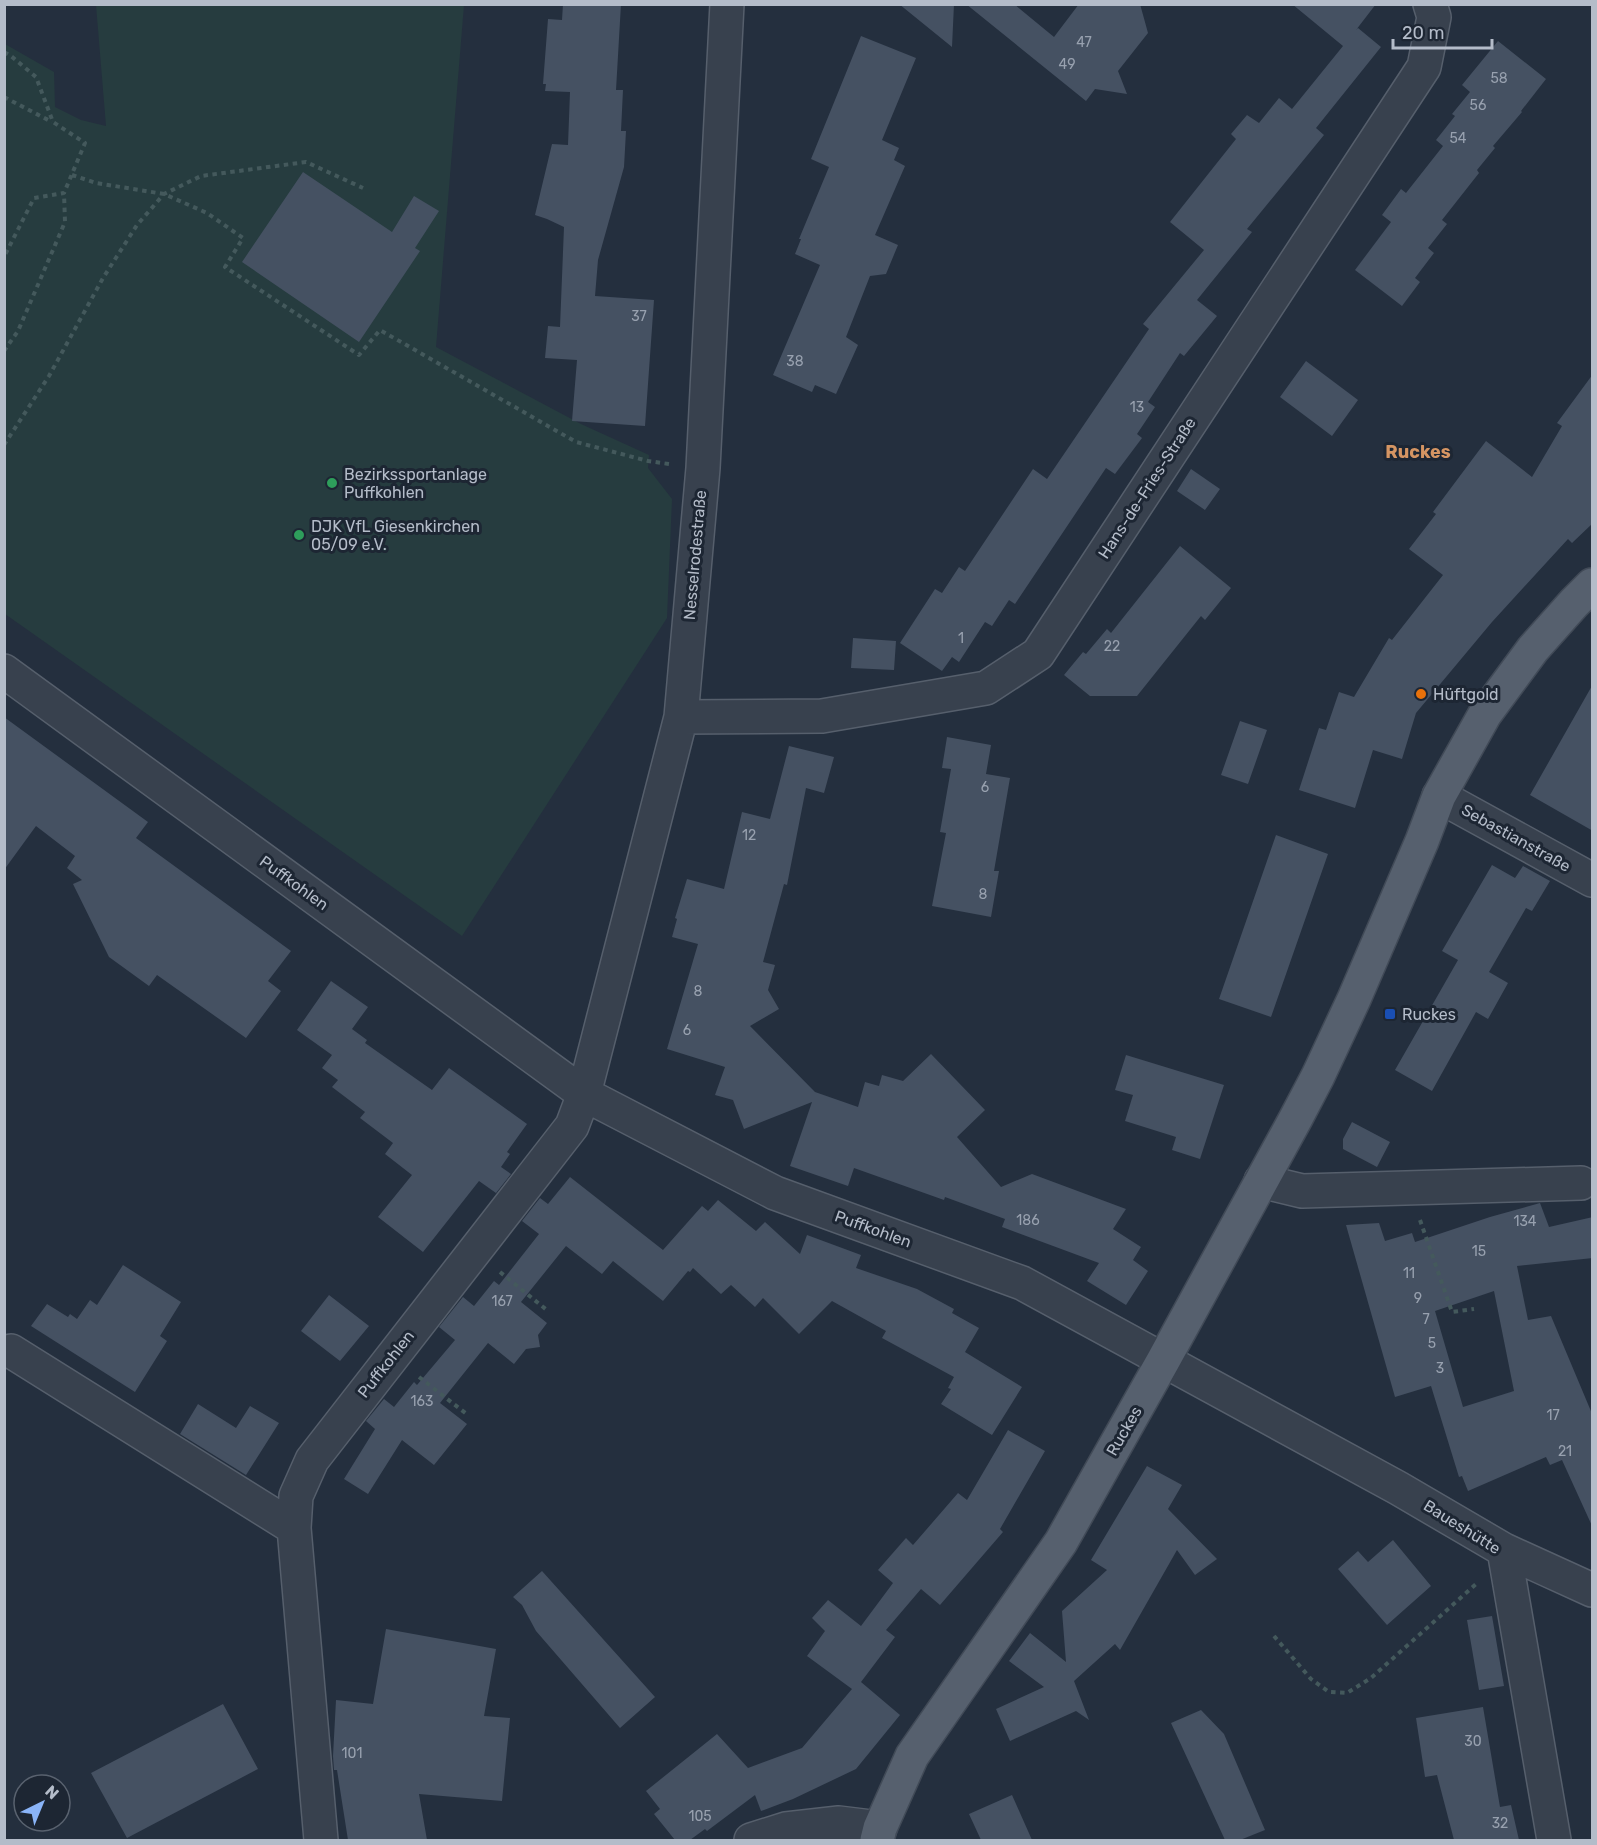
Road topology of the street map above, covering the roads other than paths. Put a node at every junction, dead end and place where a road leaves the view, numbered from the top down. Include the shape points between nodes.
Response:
1 (727, 4) edge
2 (1430, 4) edge
3 (1593, 585) edge
4 (4, 671) edge
5 (681, 717) junction
6 (1439, 796) junction
7 (1593, 880) edge
8 (584, 1094) junction
9 (1262, 1181) junction
10 (1581, 1182) dead end
11 (11, 1351) dead end
12 (1163, 1361) junction
13 (294, 1528) junction
14 (1505, 1559) junction
15 (1593, 1590) edge
16 (878, 1834) edge
17 (321, 1840) edge
18 (751, 1840) edge
19 (1554, 1840) edge

1 - 5 street, Nesselrodestraße via 703,468
2 - 5 street, Hans-de-Fries-Straße via 1434,17 1424,67 1038,654 986,688 822,716
3 - 6 main road, Ruckes via 1533,649 1485,714
4 - 8 street, Puffkohlen
5 - 8 street, Nesselrodestraße
6 - 7 street, Sebastianstraße
6 - 9 main road, Ruckes via 1349,1009
8 - 12 street, Puffkohlen via 775,1193 1022,1282
8 - 13 street, Puffkohlen via 572,1126 312,1460 296,1496
9 - 10 street via 1302,1191
9 - 12 main road, Ruckes
11 - 13 street
12 - 14 street, Baueshütte via 1398,1488
12 - 16 main road, Ruckes via 1061,1542 912,1756
13 - 17 street, Puffkohlen
14 - 15 street
14 - 19 street, Baueshütte
16 - 18 street, Ruckes via 839,1823 786,1829

